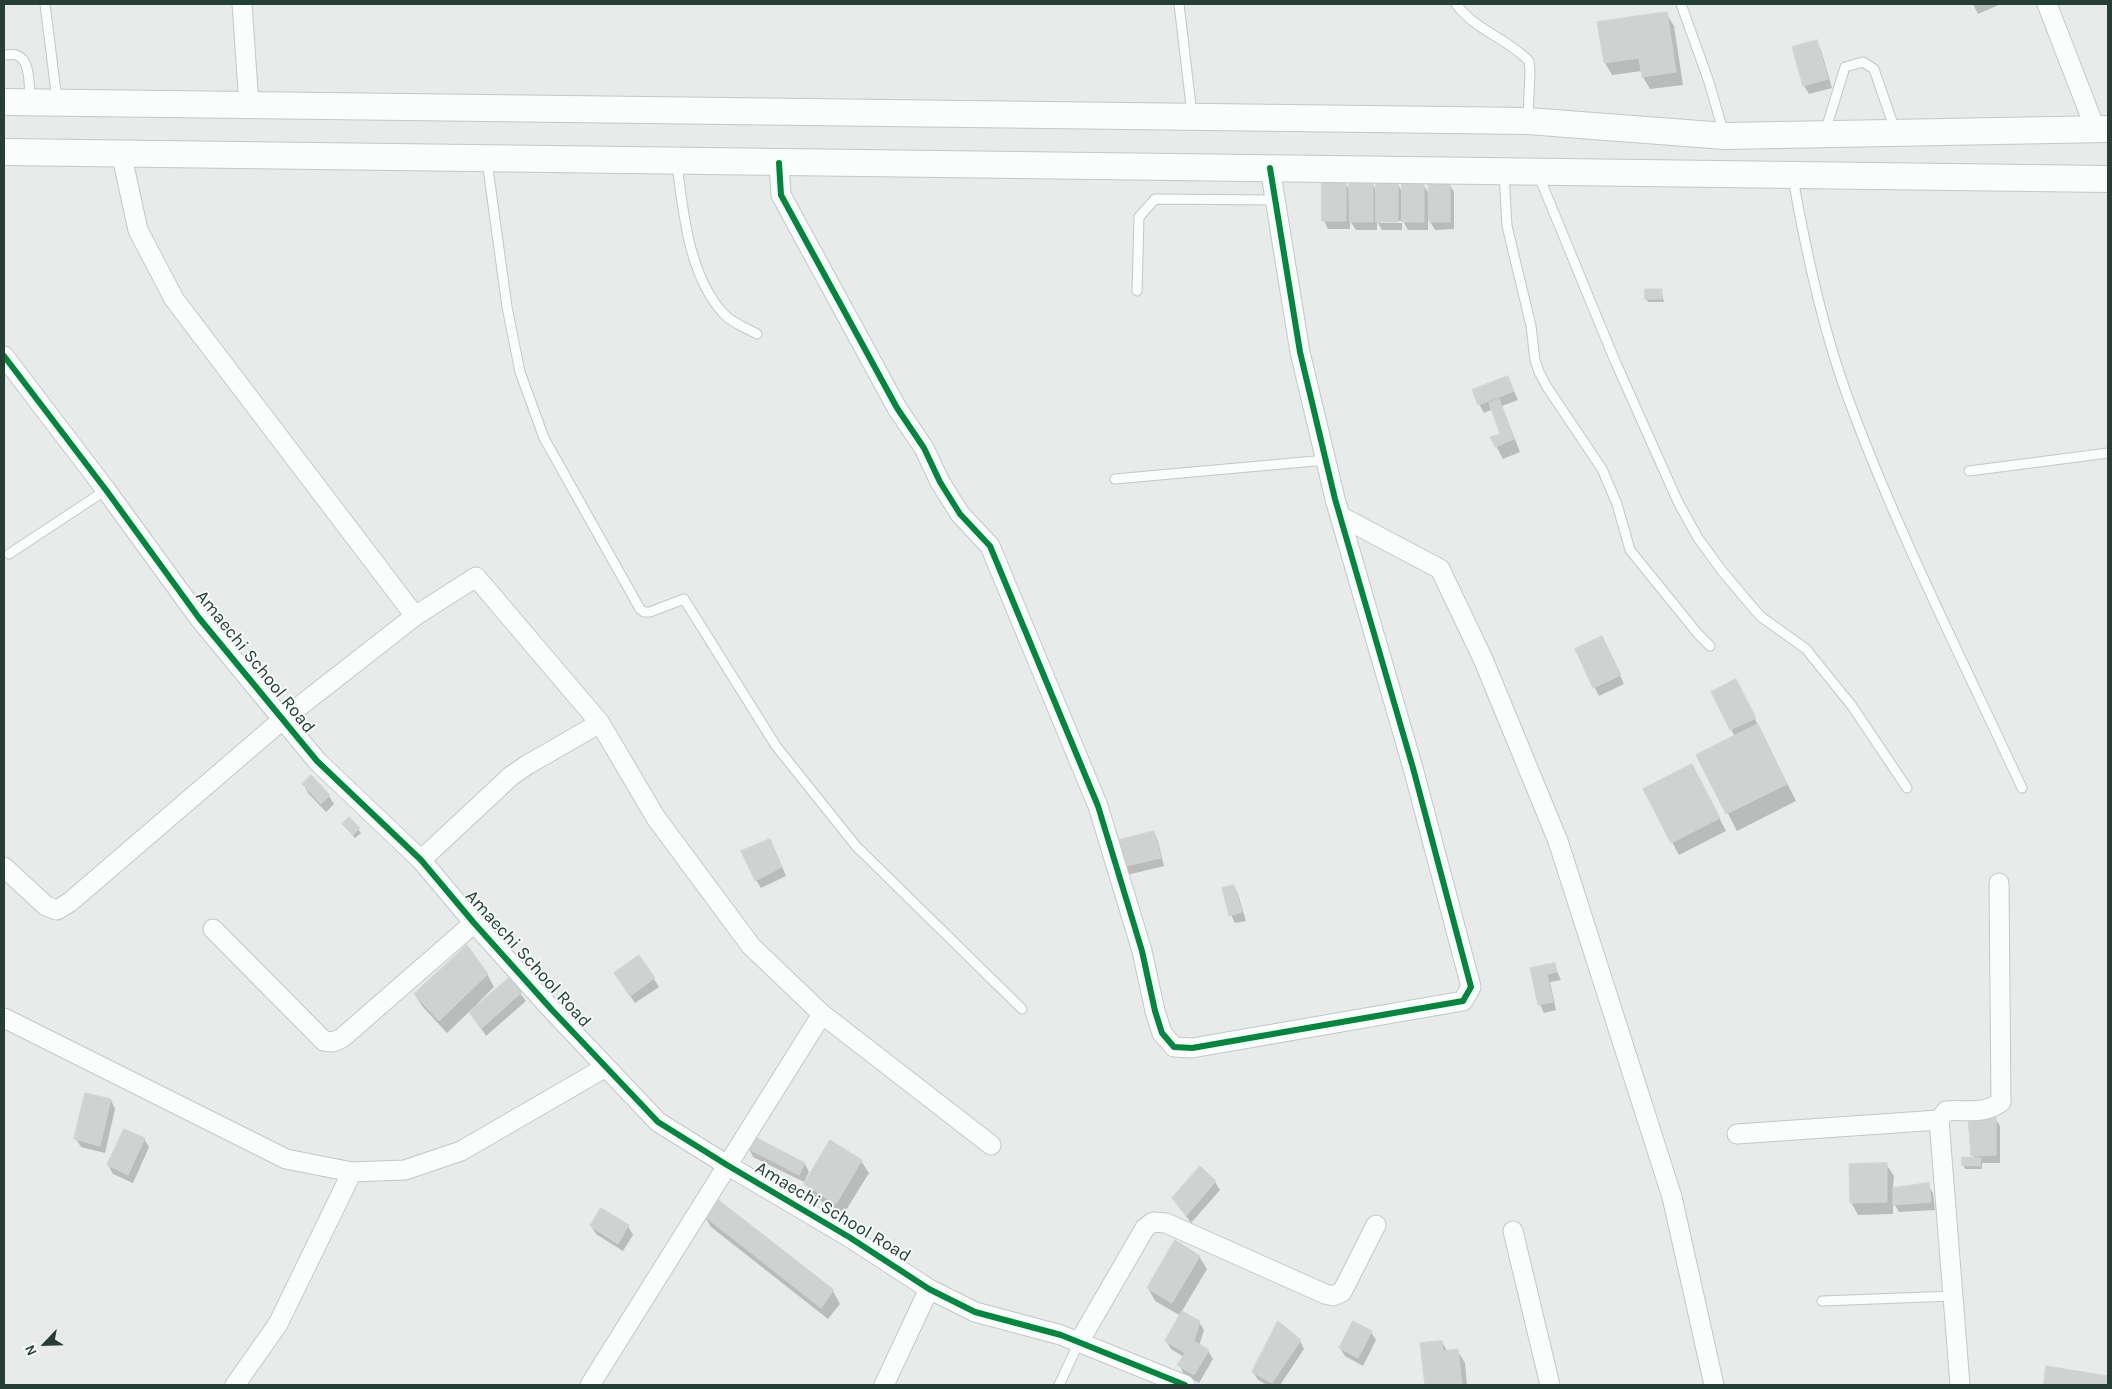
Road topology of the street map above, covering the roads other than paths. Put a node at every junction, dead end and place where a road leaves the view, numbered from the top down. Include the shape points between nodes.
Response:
1 (45, 4) edge
2 (242, 4) edge
3 (1179, 4) edge
4 (1456, 4) edge
5 (1681, 4) edge
6 (2047, 4) edge
7 (4, 55) edge
8 (4, 102) edge
9 (30, 102) junction
10 (57, 102) junction
11 (249, 105) junction
12 (1193, 117) junction
13 (1528, 120) junction
14 (2102, 128) edge
15 (1896, 132) junction
16 (1824, 134) junction
17 (1725, 136) junction
18 (4, 152) edge
19 (121, 152) junction
20 (487, 158) junction
21 (677, 161) junction
22 (779, 162) junction
23 (1270, 168) junction
24 (1504, 171) junction
25 (1537, 171) junction
26 (1792, 176) junction
27 (2108, 179) edge
28 (1275, 200) junction
29 (1137, 291) dead end
30 (758, 334) dead end
31 (4, 356) edge
32 (2108, 453) edge
33 (1326, 460) junction
34 (1970, 471) dead end
35 (1115, 479) dead end
36 (106, 490) junction
37 (1340, 516) junction
38 (9, 554) dead end
39 (415, 616) junction
40 (1710, 646) dead end
41 (282, 720) junction
42 (600, 723) junction
43 (1906, 788) dead end
44 (2022, 788) dead end
45 (421, 860) junction
46 (4, 867) edge
47 (1999, 884) dead end
48 (474, 923) junction
49 (213, 929) dead end
50 (1022, 1009) dead end
51 (822, 1014) junction
52 (4, 1018) edge
53 (606, 1067) junction
54 (1939, 1120) junction
55 (1736, 1134) dead end
56 (991, 1145) dead end
57 (726, 1165) junction
58 (352, 1172) junction
59 (1376, 1224) dead end
60 (1513, 1231) dead end
61 (929, 1289) junction
62 (1954, 1296) junction
63 (1822, 1302) dead end
64 (1078, 1342) junction
65 (235, 1385) edge
66 (590, 1385) edge
67 (884, 1385) edge
68 (1059, 1385) edge
69 (1185, 1385) edge
70 (1550, 1385) edge
71 (1714, 1385) edge
72 (1960, 1385) edge

1 - 10 lane
2 - 11 street
3 - 12 lane
4 - 13 lane via 1480,28 1529,61
5 - 17 lane
6 - 14 street
7 - 9 lane via 16,55 27,66
8 - 9 main road
9 - 10 main road
10 - 11 main road
11 - 12 main road
12 - 13 main road
13 - 17 main road
14 - 15 main road
15 - 16 main road
15 - 16 lane via 1874,69 1862,62 1846,67
16 - 17 main road
18 - 19 main road
19 - 20 main road
19 - 39 street via 138,230 174,298
20 - 21 main road
20 - 50 lane via 507,307 520,372 544,438 640,609 650,612 684,599 776,746 856,846
21 - 22 main road
21 - 30 lane via 684,220 706,290 725,316
22 - 23 main road
22 - 37 street via 781,195 897,408 924,448 960,514 990,546 1098,806 1142,951 1157,1018 1162,1033 1174,1047 1192,1048 1463,1001 1471,987
23 - 24 main road
23 - 28 street
24 - 25 main road
24 - 40 lane via 1507,226 1540,372 1602,470 1617,504 1630,550
25 - 26 main road
25 - 43 lane via 1615,362 1678,502 1698,538 1760,616 1806,650 1852,706
26 - 27 main road
26 - 44 lane via 1818,300 1848,397 1895,514
28 - 29 lane via 1155,199 1139,217
28 - 33 street via 1300,352
31 - 36 street, Amaechi School Road
32 - 34 lane
33 - 35 lane
33 - 37 street
36 - 38 lane
36 - 41 street, Amaechi School Road via 199,618
37 - 71 street via 1440,569 1483,659 1558,841 1672,1197
39 - 41 street
39 - 42 street via 476,577
41 - 45 street, Amaechi School Road via 317,762
41 - 46 street via 57,910 46,906
42 - 45 street via 511,776
42 - 51 street via 656,818 751,946
45 - 48 street, Amaechi School Road
47 - 54 street via 2001,1102 1991,1109 1979,1111 1946,1111
48 - 49 street via 342,1038 333,1042 324,1041
48 - 53 street, Amaechi School Road
51 - 56 street
51 - 57 street
52 - 58 street via 286,1159
53 - 57 street, Amaechi School Road via 658,1122
53 - 58 street via 460,1151 405,1170
54 - 55 street
54 - 62 street
57 - 61 street, Amaechi School Road via 849,1237
57 - 66 street
58 - 65 street via 278,1324
59 - 64 street via 1342,1292 1333,1296 1166,1223 1153,1222 1145,1228
60 - 70 street
61 - 64 street, Amaechi School Road via 975,1312
61 - 67 street
62 - 63 lane
62 - 72 street
64 - 68 lane
64 - 69 street, Amaechi School Road

